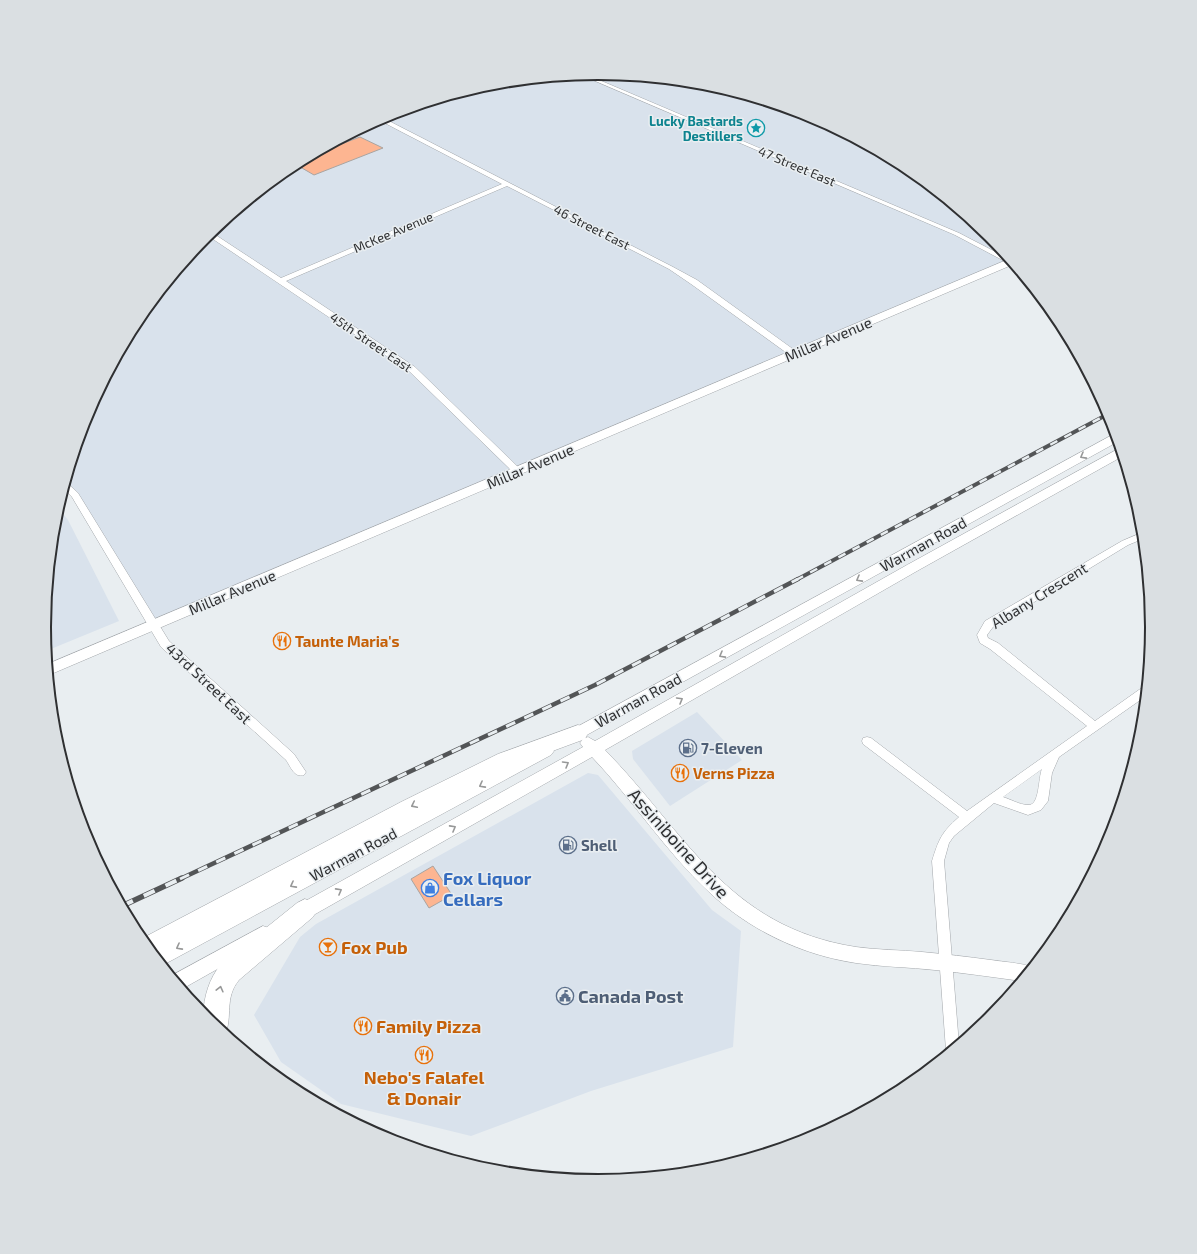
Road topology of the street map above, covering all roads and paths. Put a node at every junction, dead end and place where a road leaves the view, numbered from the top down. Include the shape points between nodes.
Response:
1 (595, 80) edge
2 (387, 122) edge
3 (506, 184) junction
4 (215, 237) edge
5 (1002, 258) edge
6 (1008, 263) edge
7 (280, 281) junction
8 (794, 354) junction
9 (1113, 440) edge
10 (1118, 454) edge
11 (517, 471) junction
12 (69, 489) edge
13 (1138, 537) edge
14 (153, 625) junction
15 (53, 668) edge
16 (1141, 694) edge
17 (1094, 726) junction
18 (578, 733) junction
19 (867, 741) dead end
20 (594, 748) junction
21 (1055, 754) junction
22 (300, 772) dead end
23 (993, 798) junction
24 (967, 817) junction
25 (305, 910) junction
26 (153, 945) edge
27 (162, 957) edge
28 (947, 963) junction
29 (1022, 973) edge
30 (180, 980) edge
31 (216, 1019) edge
32 (953, 1044) edge

1 - 5 street, 47 Street East via 950,231
2 - 3 street, 46 Street East
3 - 7 street, McKee Avenue
3 - 8 street, 46 Street East via 683,274
4 - 7 street, 45th Street East
6 - 8 main road, Millar Avenue
7 - 11 street, 45th Street East via 412,369
8 - 11 main road, Millar Avenue
9 -> 18 main road, Warman Road
20 -> 10 main road, Warman Road
11 - 14 main road, Millar Avenue
12 - 14 street, 43rd Street East
13 - 17 street, Albany Crescent via 989,624 982,635 984,640
14 - 15 main road, Millar Avenue
14 - 22 street, 43rd Street East via 165,644 290,757
16 - 17 street
17 - 21 street
18 - 20 main road, Assiniboine Drive
18 -> 26 highway via 505,760 409,808
18 -> 27 main road, Warman Road
19 - 24 street
25 -> 20 main road, Warman Road
20 - 28 main road, Assiniboine Drive via 714,886 751,916 781,933 855,955
21 - 23 street
21 - 23 street via 1046,773 1042,801 1037,807 1028,810
23 - 24 street
24 - 28 street via 944,841 938,861
25 - 30 main road, Warman Road
31 -> 25 highway via 221,983 230,972
28 - 29 main road, Assiniboine Drive
28 - 32 street

